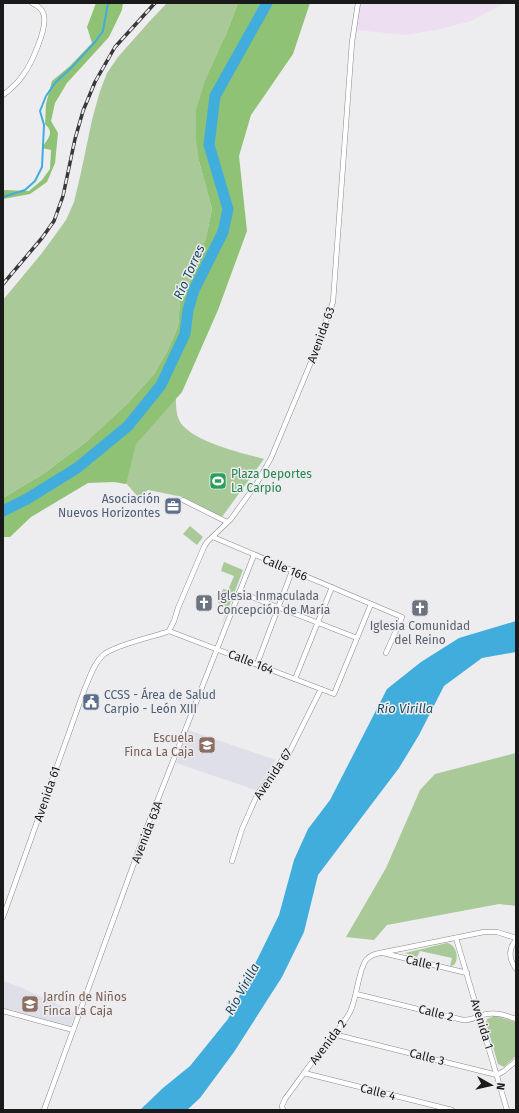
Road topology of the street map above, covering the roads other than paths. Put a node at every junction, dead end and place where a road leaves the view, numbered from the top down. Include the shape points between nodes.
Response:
1 (32, 3) edge
2 (358, 3) edge
3 (3, 95) edge
4 (183, 500) dead end
5 (227, 522) junction
6 (213, 537) junction
7 (254, 555) junction
8 (292, 571) junction
9 (332, 587) junction
10 (239, 592) junction
11 (371, 604) junction
12 (277, 607) junction
13 (317, 623) junction
14 (168, 631) junction
15 (357, 638) junction
16 (217, 649) junction
17 (386, 653) dead end
18 (257, 664) junction
19 (295, 679) junction
20 (322, 689) junction
21 (232, 861) dead end
22 (3, 918) edge
23 (456, 938) junction
24 (516, 939) edge
25 (380, 953) junction
26 (516, 969) edge
27 (467, 973) junction
28 (356, 994) junction
29 (3, 1011) edge
30 (480, 1017) junction
31 (516, 1019) edge
32 (73, 1030) junction
33 (333, 1034) junction
34 (516, 1061) edge
35 (304, 1073) junction
36 (497, 1075) junction
37 (44, 1110) edge
38 (283, 1110) edge
39 (452, 1110) edge
40 (507, 1110) edge

1 - 3 street via 42,10 44,29 24,75
2 - 5 street, Avenida 63 via 352,42 333,302 271,458 257,483
4 - 5 street
5 - 6 street, Avenida 63
6 - 7 street, Calle 166
6 - 14 street, Avenida 63 via 204,547
7 - 8 street, Calle 166
7 - 10 street, Avenida 63A
8 - 9 street, Calle 166
8 - 12 street
9 - 11 street, Calle 166
9 - 13 street
10 - 12 street
10 - 16 street, Avenida 63A
11 - 15 street
11 - 17 street, Calle 166 via 402,617
12 - 13 street
12 - 18 street
13 - 15 street
13 - 19 street
14 - 16 street, Calle 164
14 - 22 street, Avenida 61 via 112,649 103,654 92,671
15 - 20 street, Calle 164 via 334,694
16 - 18 street, Calle 164
16 - 32 street, Avenida 63A via 149,822
18 - 19 street, Calle 164
19 - 20 street, Calle 164
20 - 21 street, Avenida 67 via 290,751 258,793 242,829
23 - 24 street via 497,932
23 - 25 street
23 - 27 street, Avenida 1
24 - 26 street via 510,950 512,963
25 - 27 street, Calle 1
25 - 28 street, Avenida 2 via 366,960
27 - 30 street, Avenida 1
28 - 30 street, Calle 2 via 463,1020
28 - 33 street, Avenida 2 via 349,1014
29 - 32 street
30 - 31 street, Calle 2 via 497,1014
30 - 36 street, Avenida 1
32 - 37 street, Avenida 63A
33 - 35 street, Avenida 2
33 - 36 street, Calle 3
34 - 36 street
35 - 38 street, Avenida 2 via 285,1099
35 - 39 street, Calle 4
36 - 40 street, Avenida 1

